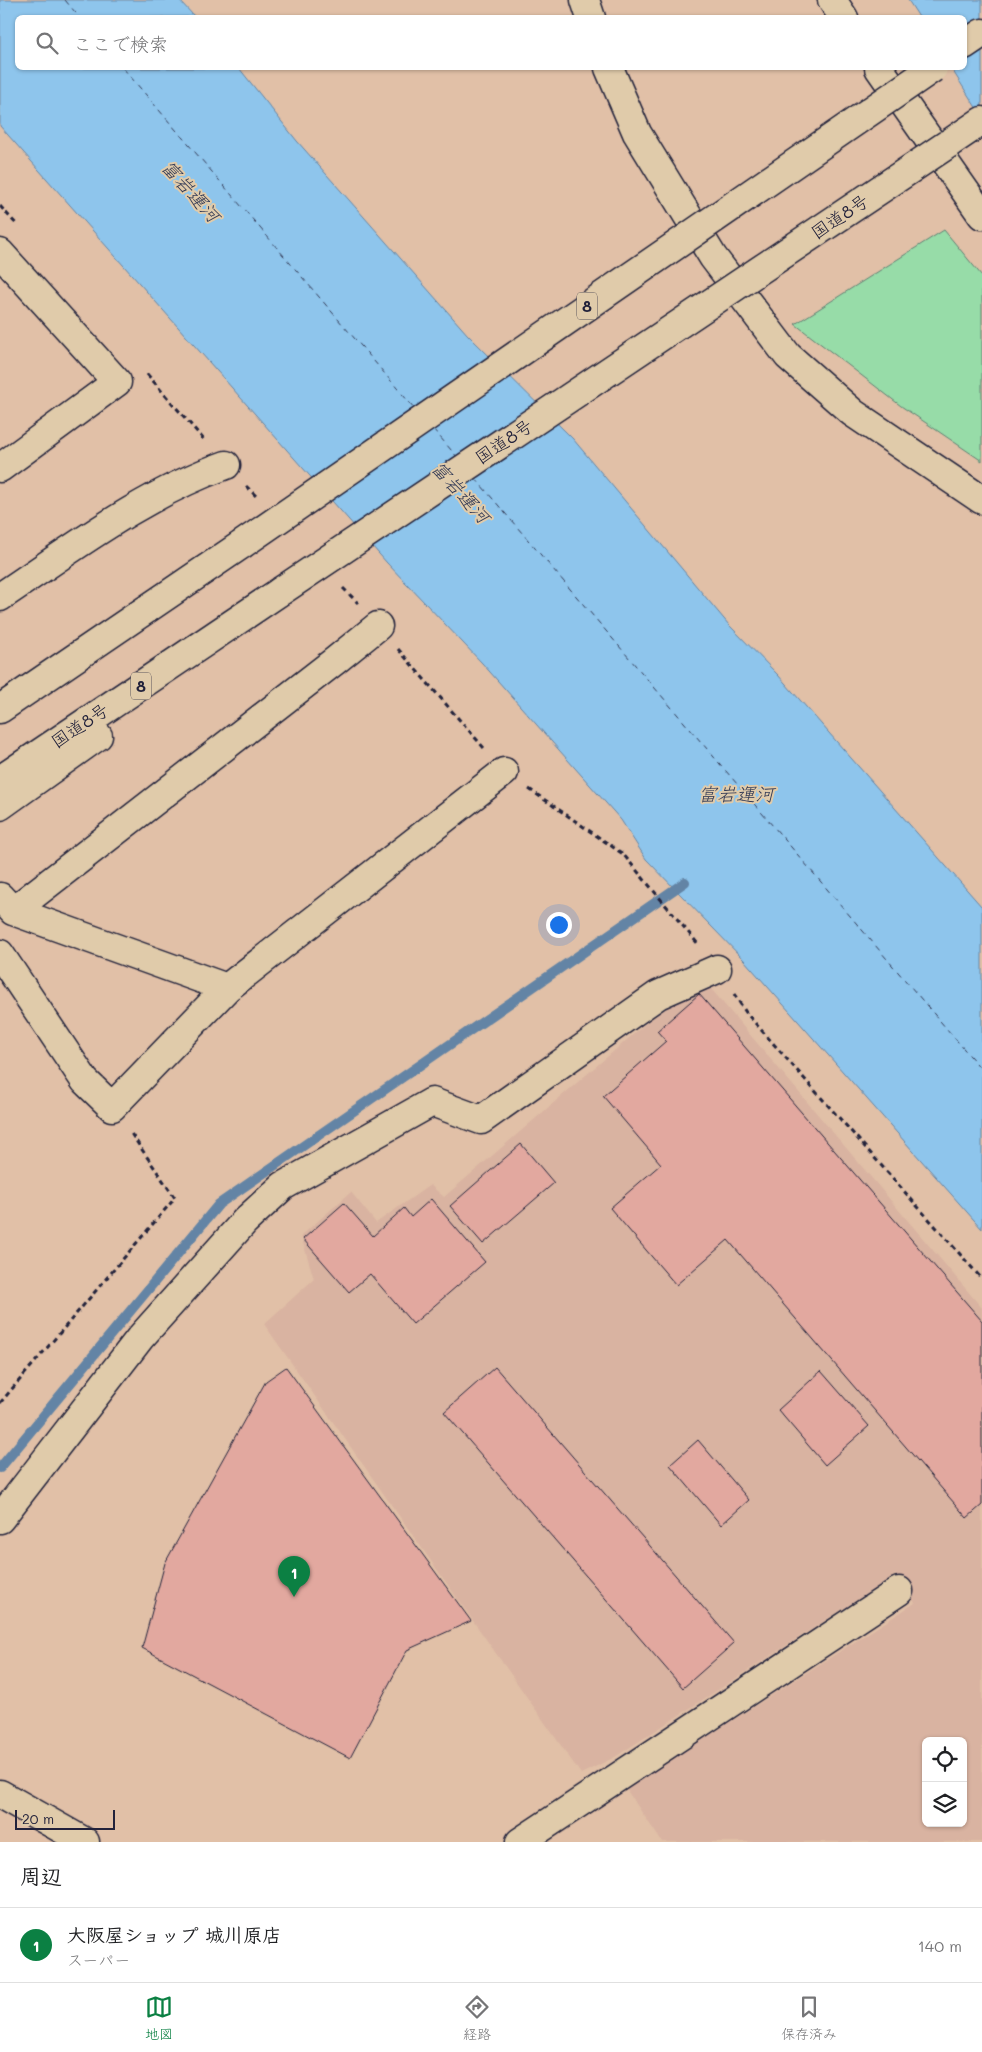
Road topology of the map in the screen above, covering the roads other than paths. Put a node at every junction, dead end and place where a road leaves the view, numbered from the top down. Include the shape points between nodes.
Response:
1 (585, 0) edge
2 (832, 0) edge
3 (590, 15) edge
4 (842, 15) edge
5 (982, 33) edge
6 (967, 43) edge
7 (611, 70) edge
8 (880, 70) edge
9 (930, 70) edge
10 (982, 120) edge
11 (982, 215) edge
12 (0, 253) edge
13 (226, 465) dead end
14 (0, 468) edge
15 (982, 500) edge
16 (0, 597) edge
17 (238, 621) junction
18 (378, 626) dead end
19 (0, 709) edge
20 (504, 772) dead end
21 (0, 780) edge
22 (0, 806) edge
23 (6, 904) edge
24 (0, 954) edge
25 (714, 964) road end
26 (227, 988) junction
27 (0, 1519) edge
28 (899, 1591) dead end
29 (0, 1794) edge
30 (85, 1842) edge
31 (520, 1842) edge

1 - 3 main road
2 - 4 main road
5 - 6 main road
7 - 15 main road via 638,133 708,248 788,356 853,413
8 - 11 main road
9 - 19 main road, 8, bridge
10 - 17 main road, 国道8号 / 8, bridge
12 - 14 main road via 117,382
13 - 16 main road via 202,474 125,515
17 - 21 main road, 国道8号 / 8
17 - 22 main road via 120,720
18 - 23 main road
20 - 26 main road
23 - 26 main road
24 - 26 main road via 85,1081 112,1107
25 - 27 main road via 658,994 481,1120 432,1102 283,1186 245,1221 140,1338
28 - 31 main road
29 - 30 main road

